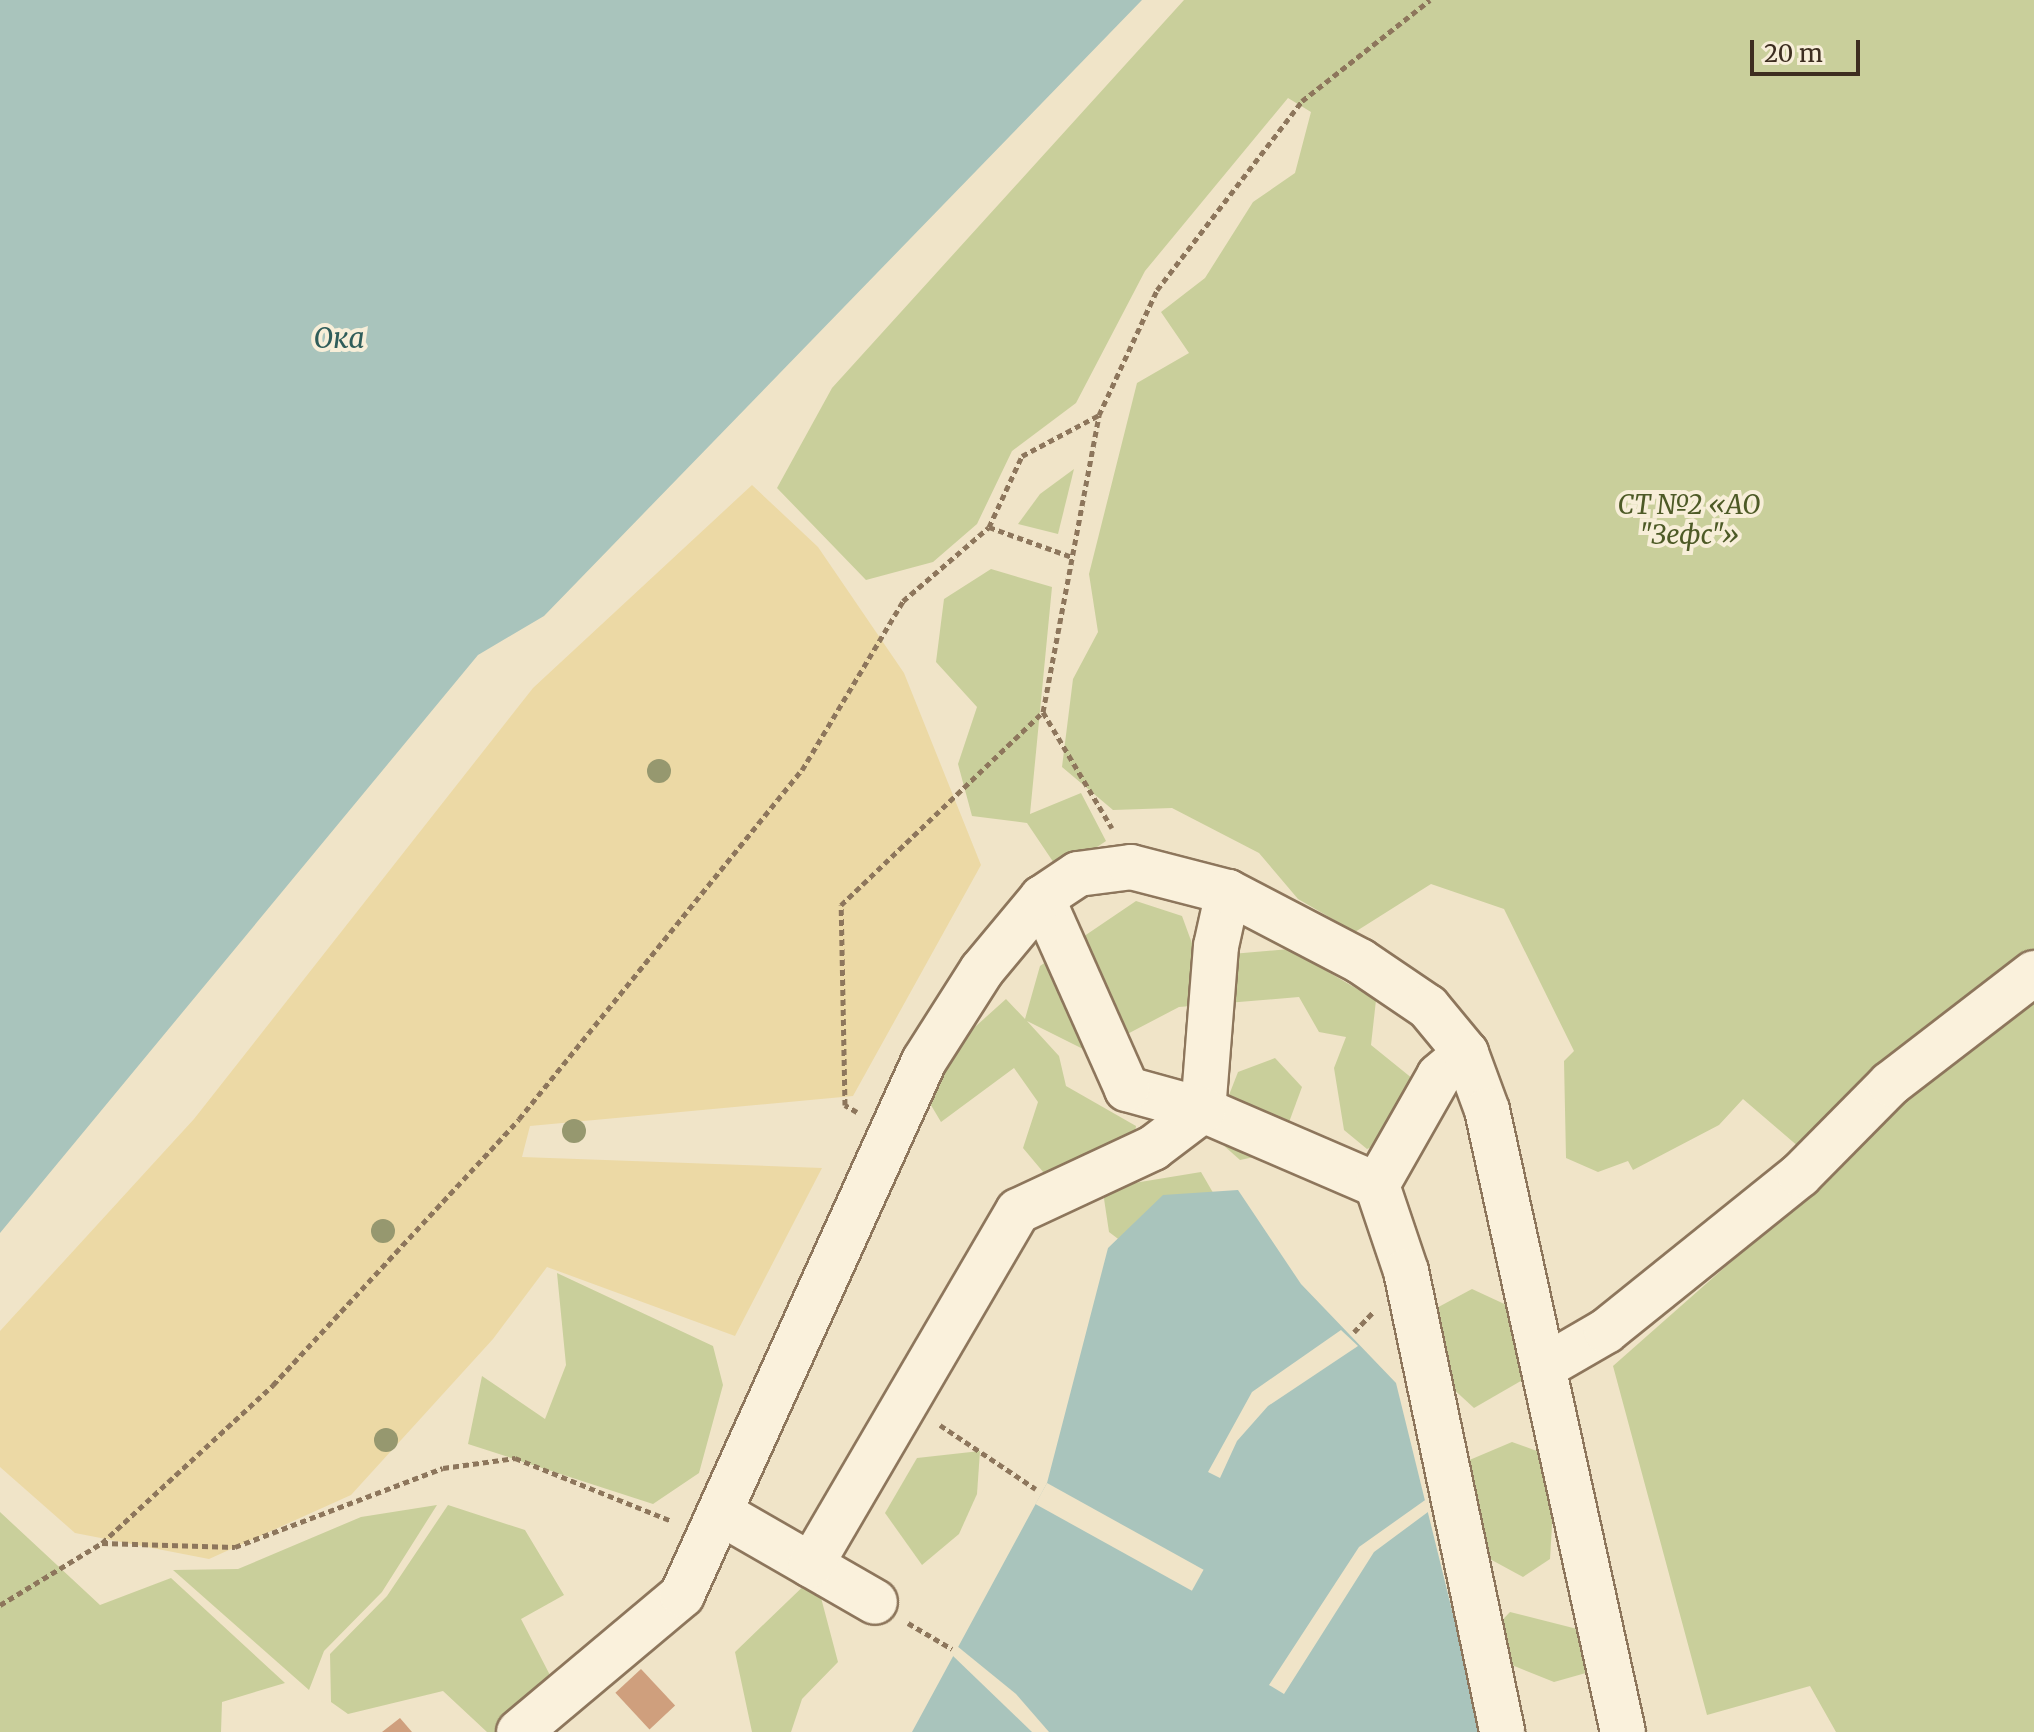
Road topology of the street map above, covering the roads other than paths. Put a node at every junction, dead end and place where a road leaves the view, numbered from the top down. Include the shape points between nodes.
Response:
1 (1228, 892) junction
2 (1042, 898) junction
3 (2034, 973) edge
4 (1466, 1053) junction
5 (1203, 1110) junction
6 (1377, 1185) junction
7 (1544, 1367) junction
8 (719, 1526) junction
9 (811, 1565) junction
10 (875, 1602) road end
11 (519, 1732) edge
12 (1502, 1732) edge
13 (1623, 1732) edge

1 - 2 lane via 1131,867 1078,874
1 - 4 lane via 1372,968 1428,1007
1 - 5 lane via 1216,946
2 - 5 lane via 1127,1089
2 - 8 lane via 965,996 924,1061
3 - 7 lane via 1890,1084 1800,1175 1691,1263 1606,1331
4 - 6 lane via 1439,1076
4 - 7 lane via 1487,1110
5 - 6 lane
5 - 9 lane via 1153,1148 1018,1211
6 - 12 lane via 1409,1286
7 - 13 lane
8 - 9 lane
8 - 11 lane via 682,1595
9 - 10 lane

